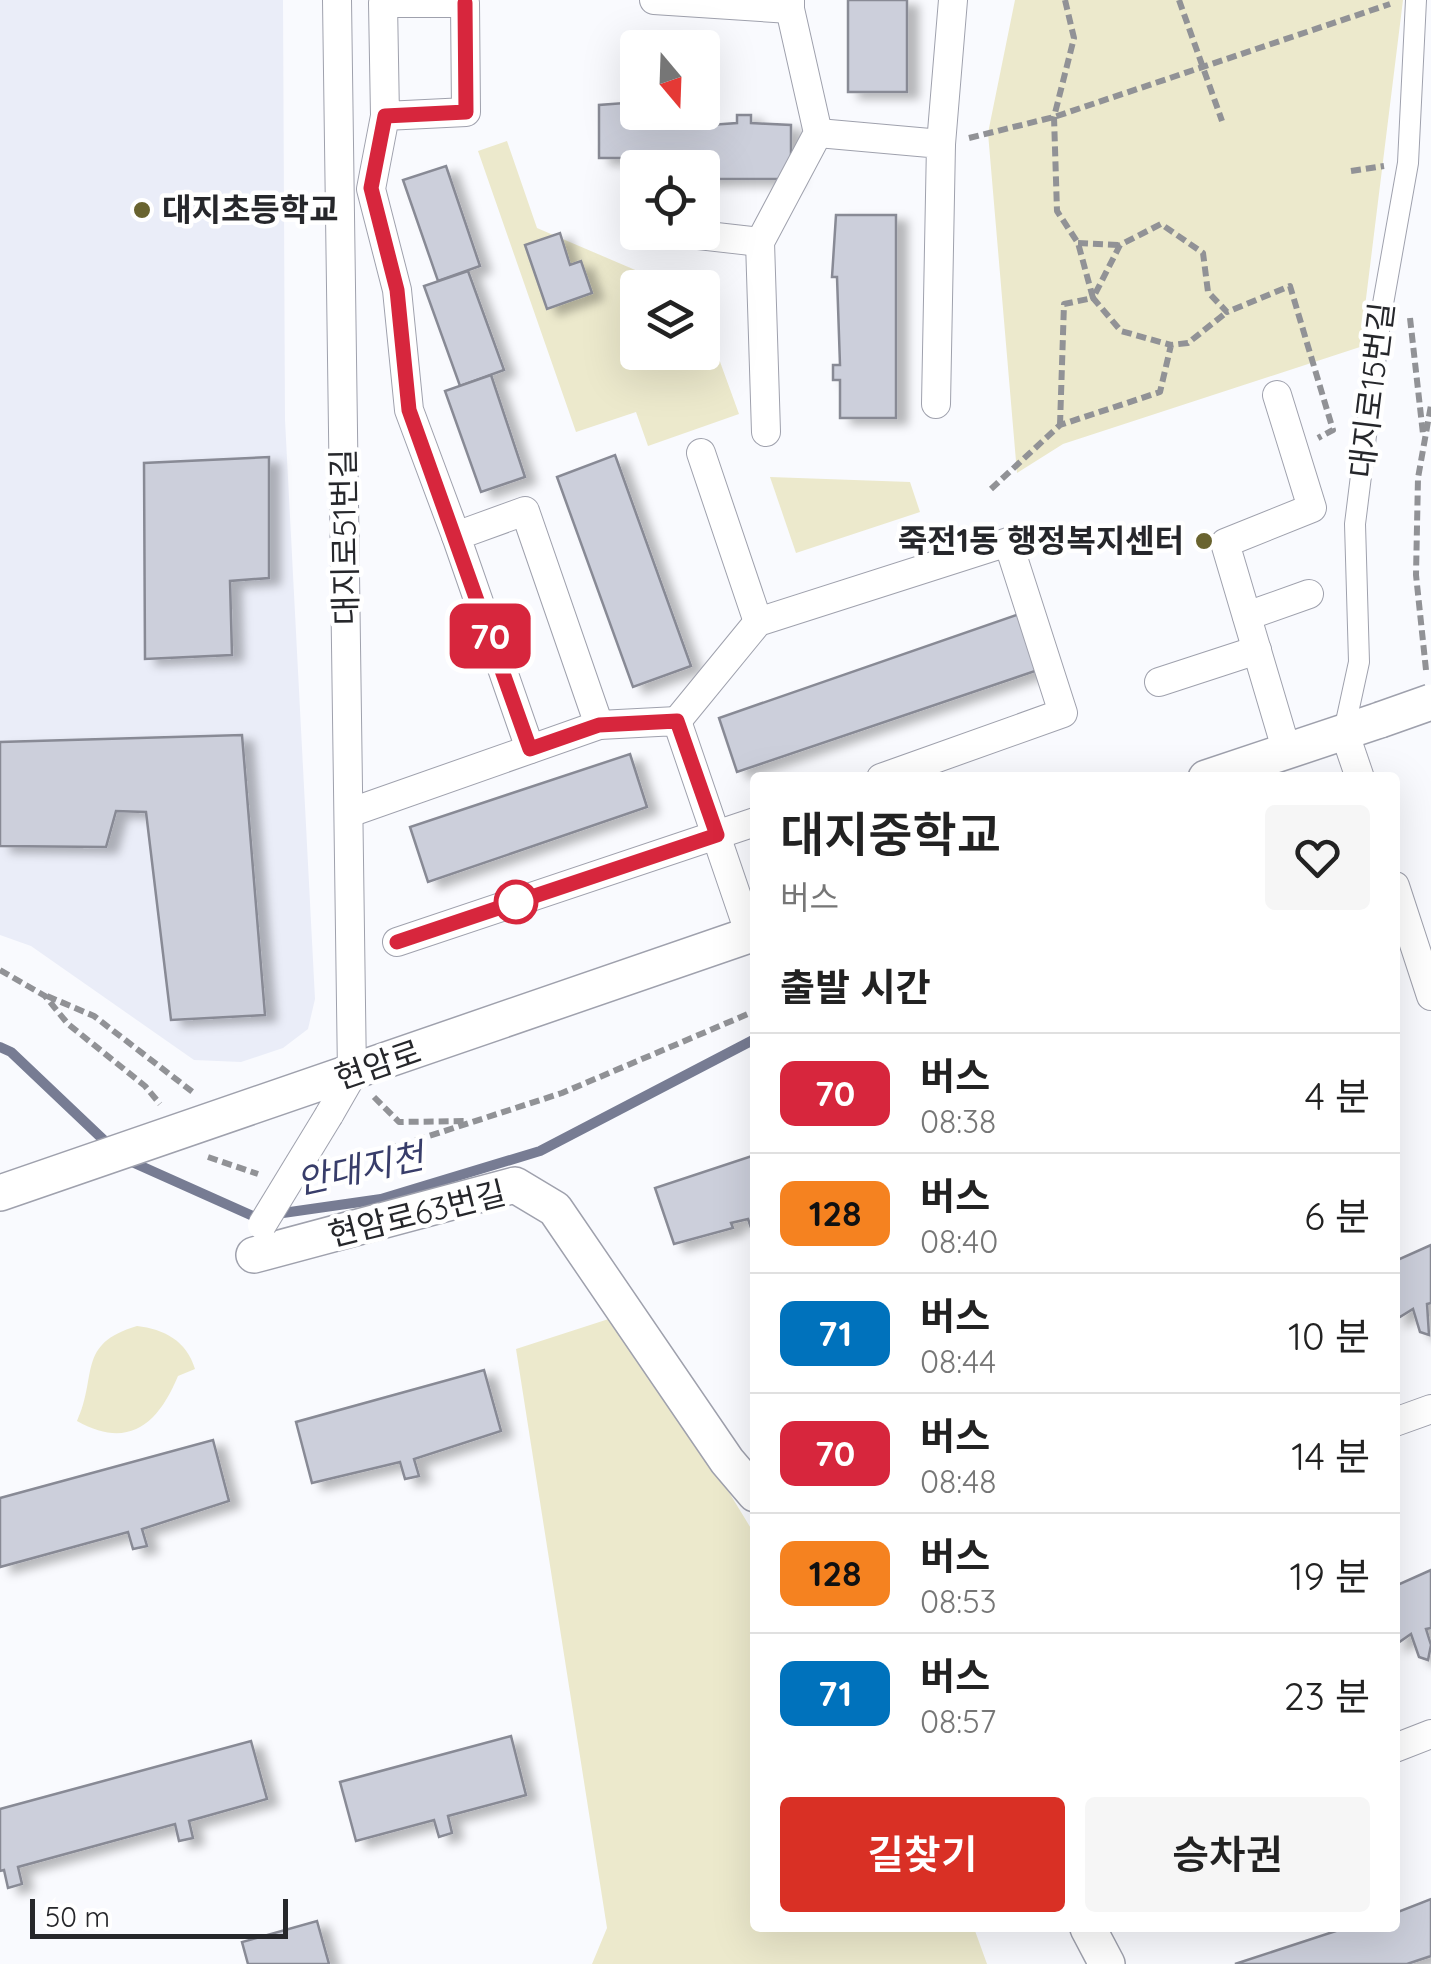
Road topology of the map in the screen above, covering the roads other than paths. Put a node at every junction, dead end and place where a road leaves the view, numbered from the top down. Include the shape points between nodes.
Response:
1 (337, 0) edge
2 (654, 0) edge
3 (953, 0) edge
4 (1416, 0) edge
5 (790, 4) edge
6 (385, 116) junction
7 (818, 132) junction
8 (941, 144) junction
9 (720, 237) edge
10 (760, 242) junction
11 (1276, 396) dead end
12 (936, 404) dead end
13 (766, 432) dead end
14 (701, 454) dead end
15 (456, 536) junction
16 (1309, 594) dead end
17 (1247, 616) junction
18 (758, 622) junction
19 (1256, 650) junction
20 (1159, 682) dead end
21 (1431, 702) edge
22 (677, 721) junction
23 (599, 725) junction
24 (1344, 731) junction
25 (530, 749) junction
26 (1287, 752) junction
27 (898, 772) edge
28 (1225, 772) edge
29 (1358, 772) edge
30 (349, 813) junction
31 (750, 824) edge
32 (717, 835) junction
33 (1400, 901) edge
34 (750, 928) edge
35 (750, 935) edge
36 (397, 942) dead end
37 (1431, 996) edge
38 (352, 1075) junction
39 (0, 1193) edge
40 (258, 1240) joint
41 (1431, 1409) edge
42 (1400, 1420) edge
43 (750, 1488) edge
44 (1431, 1734) edge
45 (1400, 1746) edge
46 (1090, 1932) edge
47 (1107, 1964) edge

1 - 30 street, 대지로51번길
2 - 5 street
3 - 8 street
4 - 24 street, 대지로15번길 via 1408,163 1380,316 1355,524 1359,662
5 - 7 street
6 - 6 street via 466,112 465,3 383,2
6 - 15 street via 371,188 397,290 409,410
7 - 8 street
7 - 10 street
8 - 12 street
9 - 10 street
10 - 13 street
11 - 17 street via 1312,508 1225,543
14 - 18 street
15 - 23 street via 524,511
15 - 25 street
16 - 17 street
17 - 19 street
18 - 22 street
18 - 27 street via 1008,542 1064,713
19 - 20 street
19 - 26 street
21 - 24 street, bridge
22 - 23 street
22 - 32 street
23 - 25 street
24 - 26 street
24 - 29 street
25 - 30 street
26 - 28 street
30 - 38 street, 대지로51번길
31 - 32 street
32 - 34 street
32 - 36 street
33 - 37 street
35 - 38 street, 현암로
38 - 39 street, 현암로
38 - 40 street, 현암로63번길, bridge
40 - 43 street, 현암로63번길 via 515,1186 556,1210
41 - 42 street
44 - 45 street
46 - 47 street

